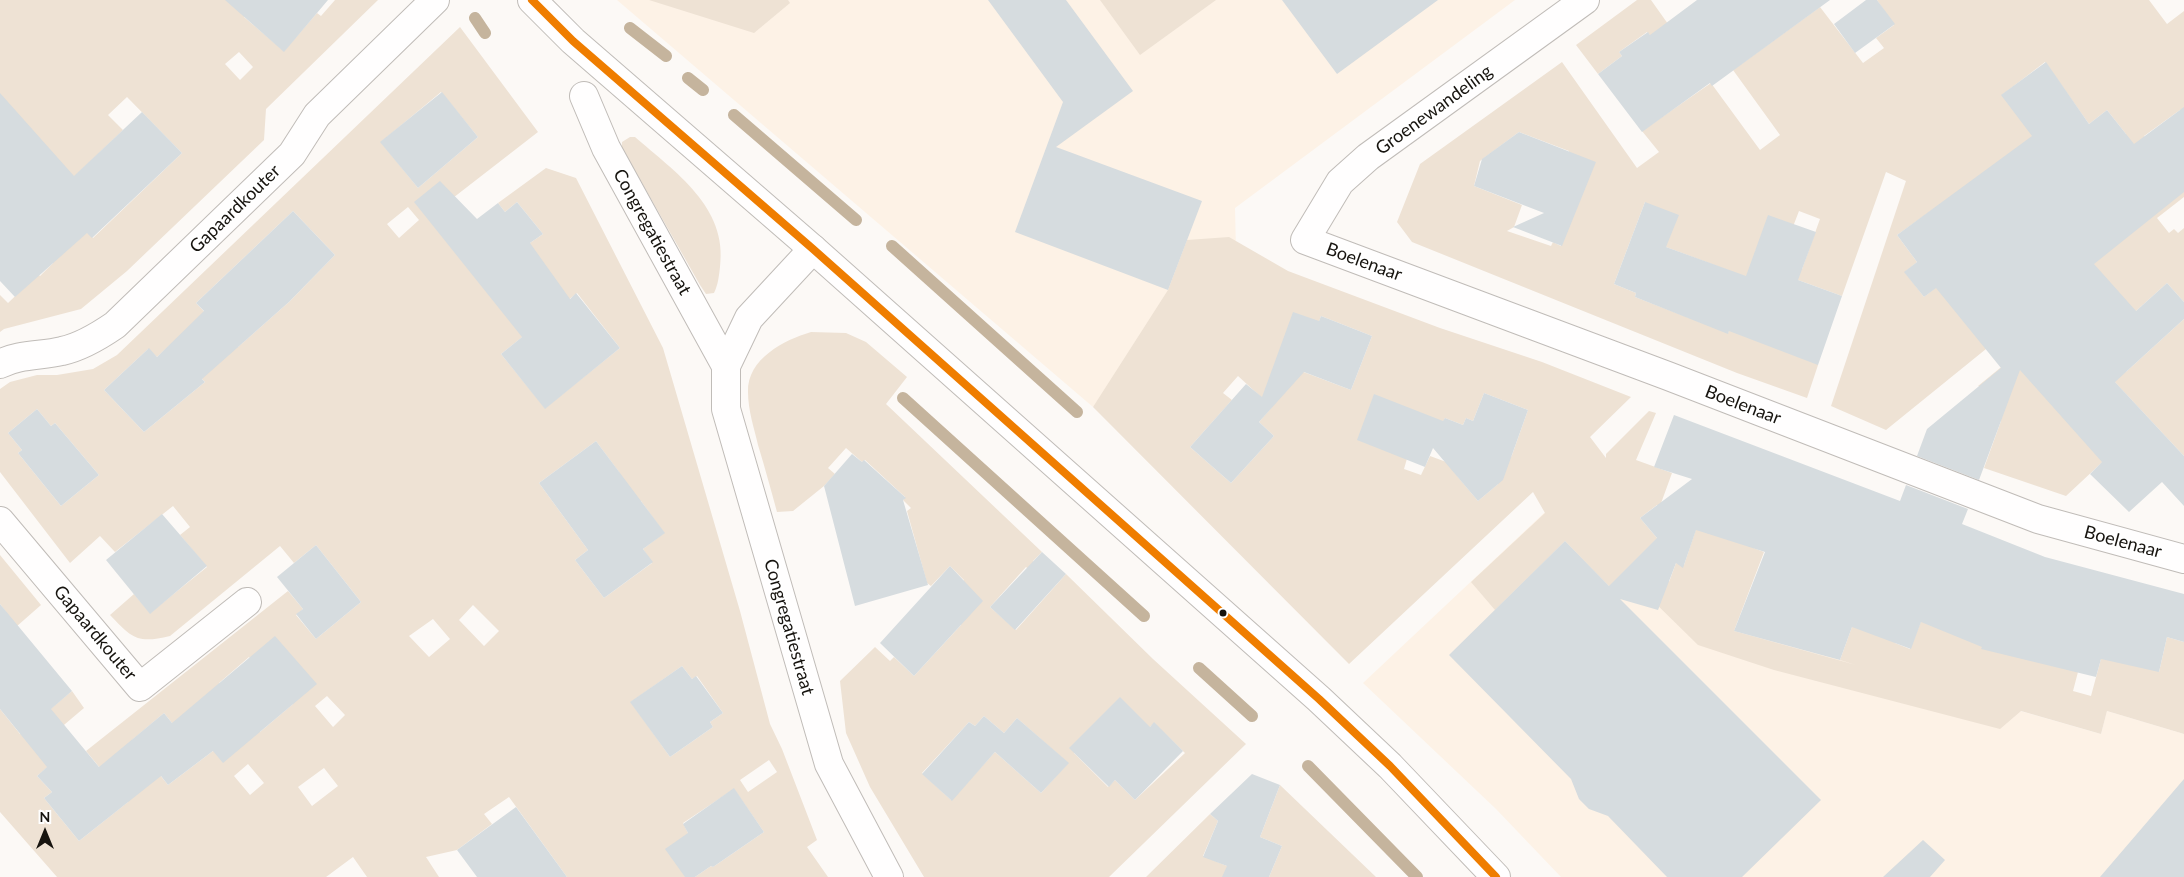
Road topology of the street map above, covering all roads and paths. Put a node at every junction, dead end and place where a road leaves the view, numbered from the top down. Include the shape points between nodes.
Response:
1 (435, 0) edge
2 (532, 0) edge
3 (1585, 0) edge
4 (584, 96) dead end
5 (1305, 240) joint
6 (812, 249) junction
7 (0, 364) edge
8 (726, 366) junction
9 (0, 521) edge
10 (2184, 559) edge
11 (247, 602) dead end
12 (889, 877) edge
13 (1496, 877) edge

1 - 7 street, Gapaardkouter via 317,115 292,154 115,325 63,351 10,359
2 - 6 street via 573,41
3 - 5 street, Groenewandeling via 1368,158 1340,182
4 - 8 street, Congregatiestraat via 606,148
5 - 10 street, Boelenaar via 2038,519
6 - 8 street, Congregatiestraat via 749,318
6 - 13 street via 1319,699 1390,766
8 - 12 street, Congregatiestraat via 726,408 829,764
9 - 11 street, Gapaardkouter via 140,686

